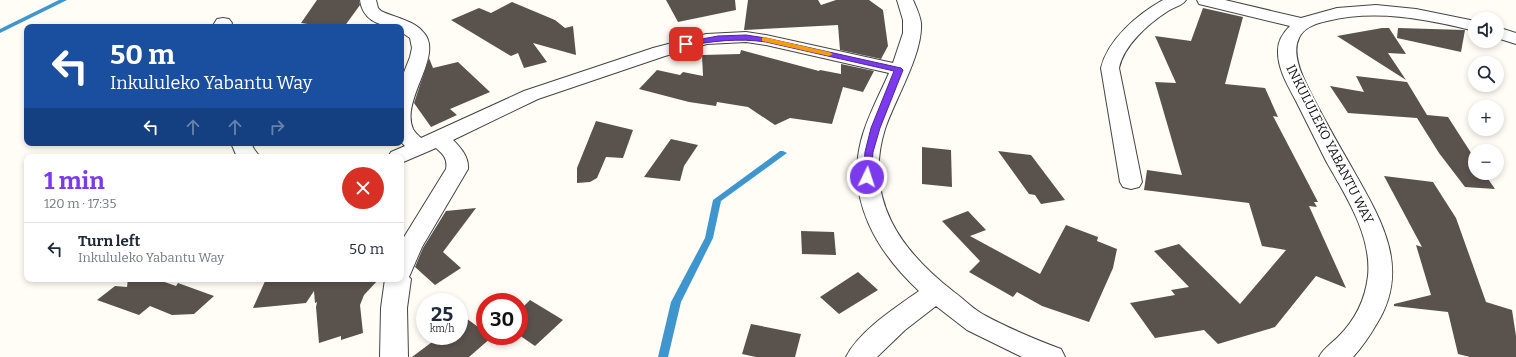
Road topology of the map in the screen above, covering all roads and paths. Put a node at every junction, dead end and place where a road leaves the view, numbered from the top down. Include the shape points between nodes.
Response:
1 (368, 0) edge
2 (905, 0) edge
3 (1178, 0) edge
4 (1205, 0) edge
5 (1393, 6) edge
6 (396, 24) edge
7 (1302, 24) junction
8 (1468, 24) edge
9 (404, 27) edge
10 (1504, 35) edge
11 (1516, 39) edge
12 (899, 70) junction
13 (404, 102) edge
14 (404, 131) edge
15 (429, 143) junction
16 (404, 155) edge
17 (1131, 182) dead end
18 (404, 262) edge
19 (397, 282) edge
20 (936, 292) junction
21 (394, 357) edge
22 (860, 357) edge
23 (1050, 357) edge
24 (1333, 357) edge

1 - 6 street via 370,11
2 - 12 street via 912,24 910,41
3 - 17 street via 1164,6 1129,35 1112,58 1110,68
4 - 7 street
5 - 7 street, INKULULEKO YABANTU WAY via 1335,13
5 - 8 street, INKULULEKO YABANTU WAY
7 - 24 street, INKULULEKO YABANTU WAY via 1288,40 1288,60 1299,88 1370,222 1379,249 1381,278 1375,306 1356,334
9 - 13 street via 415,31 422,45
10 - 11 street
12 - 15 street via 766,40 735,37 706,40 552,86
12 - 20 street via 875,128 869,152 867,177 873,206 887,235 903,259
14 - 15 street
15 - 16 street
15 - 18 street via 454,154 458,162 457,169 410,247
19 - 21 street via 392,326
20 - 22 street via 892,324
20 - 23 street via 975,322

